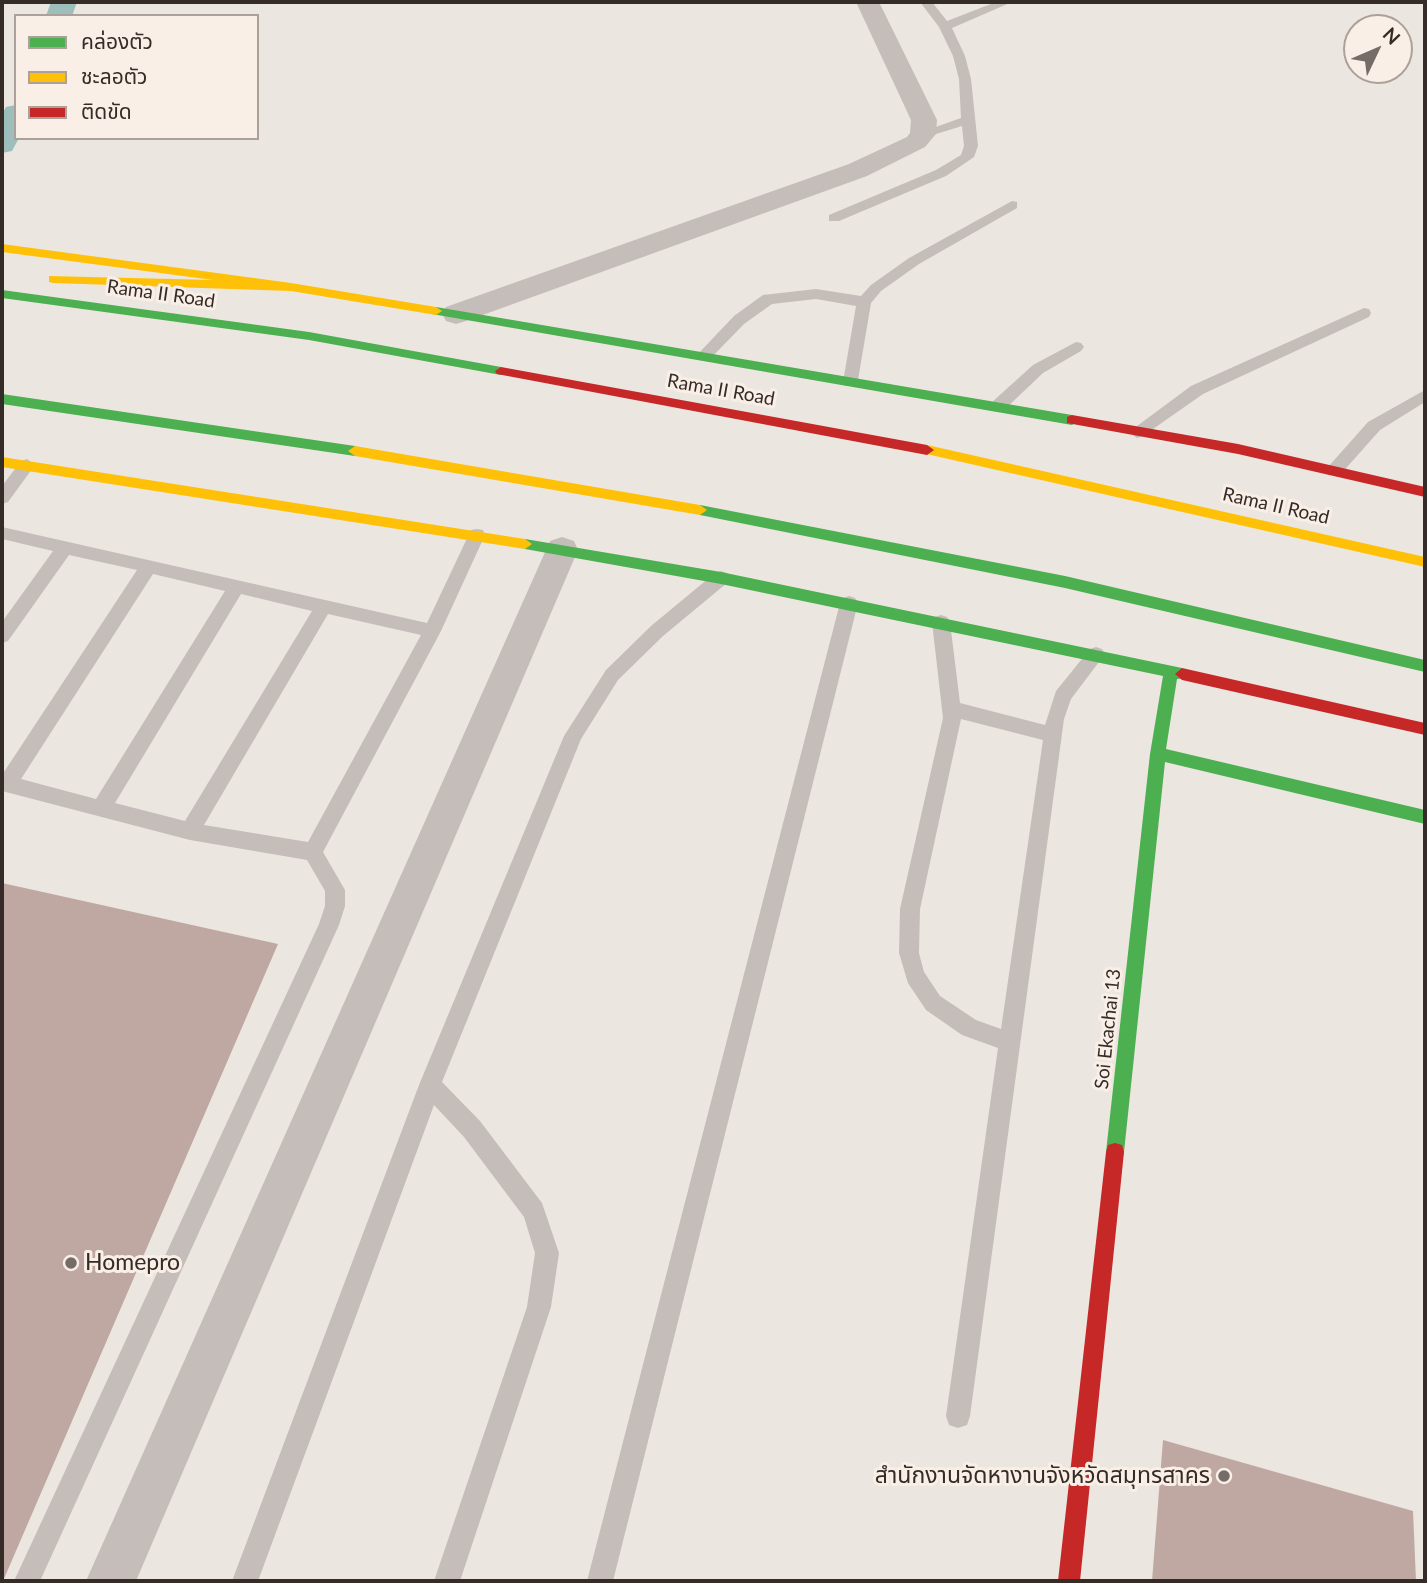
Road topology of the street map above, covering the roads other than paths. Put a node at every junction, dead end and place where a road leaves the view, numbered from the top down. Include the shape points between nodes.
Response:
1 (867, 2) edge
2 (926, 2) edge
3 (1006, 2) edge
4 (945, 26) junction
5 (968, 120) junction
6 (923, 134) junction
7 (1012, 205) dead end
8 (834, 218) dead end
9 (2, 248) edge
10 (43, 279) dead end
11 (291, 288) junction
12 (2, 294) edge
13 (864, 302) junction
14 (1364, 313) dead end
15 (456, 314) junction
16 (1076, 347) dead end
17 (704, 356) junction
18 (851, 382) junction
19 (1425, 395) edge
20 (2, 399) edge
21 (997, 407) junction
22 (1138, 432) junction
23 (1238, 449) junction
24 (2, 461) edge
25 (27, 465) junction
26 (1334, 471) junction
27 (1425, 492) edge
28 (2, 498) edge
29 (1425, 505) edge
30 (2, 533) edge
31 (477, 535) junction
32 (65, 547) junction
33 (562, 550) junction
34 (1425, 562) edge
35 (149, 566) junction
36 (721, 578) junction
37 (236, 586) junction
38 (849, 603) junction
39 (323, 607) junction
40 (941, 622) junction
41 (432, 631) junction
42 (2, 636) edge
43 (1096, 654) junction
44 (1425, 666) edge
45 (1171, 671) junction
46 (952, 709) junction
47 (1425, 729) edge
48 (1052, 735) junction
49 (1158, 754) junction
50 (5, 784) edge
51 (100, 810) junction
52 (1425, 817) edge
53 (190, 831) junction
54 (313, 852) junction
55 (1010, 1042) junction
56 (430, 1085) junction
57 (958, 1416) dead end
58 (27, 1581) edge
59 (111, 1581) edge
60 (245, 1581) edge
61 (447, 1581) edge
62 (600, 1581) edge
63 (1069, 1581) edge

1 - 6 street via 924,120
2 - 4 lane
3 - 4 lane
4 - 5 lane via 965,79
5 - 6 lane
5 - 8 lane via 971,146 967,157 942,173
6 - 15 street via 900,152 858,170
7 - 13 lane via 887,279
9 - 11 main road, Rama II Road
10 - 11 main road
11 - 15 main road, Rama II Road
12 - 34 main road, Rama II Road via 309,335 978,459
13 - 17 lane via 816,294 768,299 739,320
13 - 18 lane
14 - 22 lane via 1196,390
15 - 17 main road, Rama II Road
16 - 21 lane via 1038,369
17 - 18 main road, Rama II Road
18 - 21 main road, Rama II Road
19 - 26 lane via 1374,426
20 - 44 main road via 288,440 827,534 1078,585
21 - 22 main road, Rama II Road
22 - 23 main road, Rama II Road
23 - 26 main road, Rama II Road
23 - 29 main road
24 - 25 main road
25 - 28 lane
25 - 31 main road
26 - 27 main road, Rama II Road
30 - 32 lane
31 - 33 main road
31 - 41 lane
32 - 35 lane
32 - 42 lane
33 - 36 main road
33 - 59 street
35 - 37 lane
35 - 50 lane
36 - 38 main road
36 - 56 lane via 612,675 573,736
37 - 39 lane
37 - 51 lane
38 - 40 main road
38 - 62 lane
39 - 41 lane
39 - 53 lane
40 - 43 main road
40 - 46 lane
41 - 54 lane
43 - 45 main road
43 - 48 lane via 1063,696
45 - 47 main road
45 - 49 main road, Soi Ekachai 13
46 - 48 lane
46 - 55 lane via 945,761 910,909 909,953 915,976 933,1003 971,1028
48 - 55 lane
49 - 52 main road
49 - 63 main road, Soi Ekachai 13
50 - 51 lane
51 - 53 lane
53 - 54 lane
54 - 58 lane via 335,890 329,925
55 - 57 lane
56 - 60 lane
56 - 61 lane via 471,1129 534,1211 547,1253 539,1307

